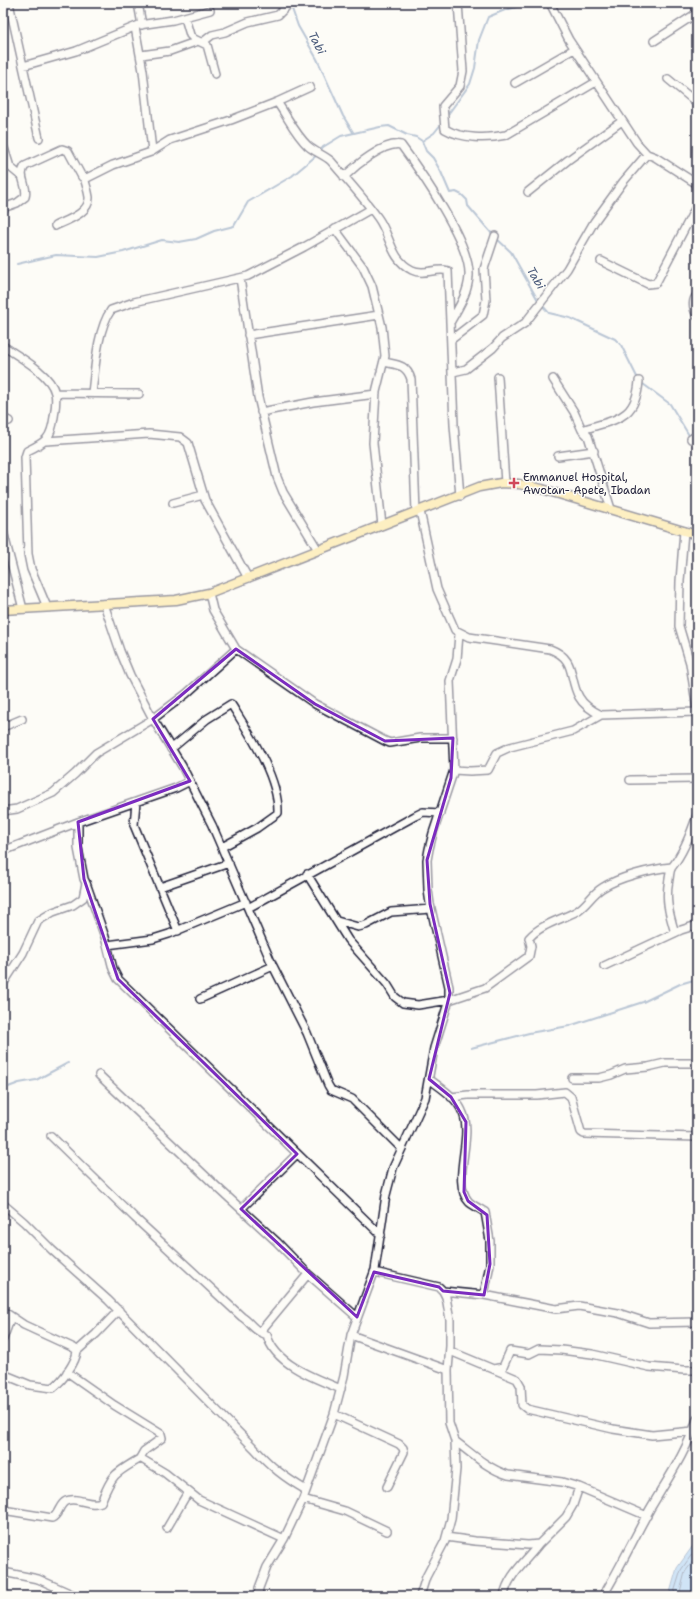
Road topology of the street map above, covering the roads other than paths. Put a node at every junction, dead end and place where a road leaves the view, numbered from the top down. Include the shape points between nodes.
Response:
1 (10, 3) edge
2 (138, 3) edge
3 (293, 3) edge
4 (458, 3) edge
5 (550, 3) edge
6 (210, 10) dead end
7 (697, 13) edge
8 (185, 18) junction
9 (139, 26) junction
10 (654, 41) dead end
11 (201, 42) junction
12 (574, 49) junction
13 (141, 55) junction
14 (23, 66) junction
15 (214, 74) dead end
16 (668, 79) dead end
17 (596, 82) junction
18 (515, 83) dead end
19 (310, 87) dead end
20 (277, 102) junction
21 (697, 103) edge
22 (622, 121) junction
23 (39, 138) dead end
24 (4, 148) edge
25 (152, 151) junction
26 (647, 154) junction
27 (22, 177) junction
28 (344, 177) junction
29 (84, 178) junction
30 (697, 184) edge
31 (528, 192) dead end
32 (697, 204) edge
33 (3, 208) edge
34 (371, 209) junction
35 (55, 226) dead end
36 (335, 229) junction
37 (495, 236) dead end
38 (601, 260) dead end
39 (240, 278) junction
40 (697, 295) edge
41 (378, 315) junction
42 (697, 316) edge
43 (451, 322) junction
44 (248, 336) junction
45 (452, 340) junction
46 (3, 346) edge
47 (384, 362) junction
48 (453, 372) junction
49 (498, 377) dead end
50 (553, 379) dead end
51 (639, 381) dead end
52 (55, 393) junction
53 (92, 393) junction
54 (139, 394) dead end
55 (376, 394) junction
56 (261, 412) junction
57 (582, 430) junction
58 (46, 441) junction
59 (594, 451) junction
60 (558, 456) dead end
61 (505, 483) junction
62 (203, 495) junction
63 (460, 496) junction
64 (173, 503) dead end
65 (611, 509) junction
66 (418, 512) junction
67 (382, 525) junction
68 (3, 531) edge
69 (684, 531) junction
70 (697, 535) edge
71 (318, 550) junction
72 (248, 578) junction
73 (209, 593) junction
74 (104, 604) junction
75 (47, 607) junction
76 (23, 609) junction
77 (3, 610) edge
78 (459, 634) junction
79 (236, 649) junction
80 (697, 711) edge
81 (601, 715) junction
82 (22, 718) dead end
83 (153, 719) junction
84 (3, 727) edge
85 (453, 738) junction
86 (170, 749) junction
87 (454, 770) junction
88 (697, 779) edge
89 (630, 780) dead end
90 (190, 781) junction
91 (136, 802) junction
92 (3, 811) edge
93 (440, 813) junction
94 (697, 815) edge
95 (78, 822) junction
96 (222, 847) junction
97 (3, 851) edge
98 (229, 863) junction
99 (672, 867) junction
100 (307, 874) junction
101 (86, 883) junction
102 (160, 887) junction
103 (247, 905) junction
104 (431, 909) junction
105 (336, 921) junction
106 (697, 926) edge
107 (178, 931) junction
108 (675, 933) junction
109 (107, 945) junction
110 (273, 966) junction
111 (604, 966) dead end
112 (3, 984) edge
113 (200, 999) dead end
114 (449, 1000) junction
115 (697, 1063) edge
116 (99, 1075) dead end
117 (572, 1078) dead end
118 (429, 1079) junction
119 (451, 1097) junction
120 (51, 1136) dead end
121 (697, 1137) edge
122 (401, 1148) junction
123 (296, 1154) junction
124 (3, 1204) edge
125 (241, 1209) junction
126 (380, 1235) junction
127 (374, 1272) junction
128 (308, 1274) junction
129 (443, 1291) junction
130 (484, 1295) junction
131 (119, 1310) junction
132 (3, 1311) edge
133 (11, 1317) junction
134 (357, 1317) junction
135 (697, 1322) edge
136 (260, 1332) junction
137 (351, 1334) junction
138 (3, 1339) edge
139 (77, 1351) junction
140 (450, 1351) junction
141 (493, 1369) junction
142 (448, 1370) junction
143 (697, 1370) edge
144 (67, 1372) junction
145 (3, 1374) edge
146 (341, 1389) junction
147 (334, 1414) junction
148 (697, 1419) edge
149 (693, 1431) junction
150 (455, 1441) junction
151 (141, 1458) junction
152 (387, 1487) dead end
153 (579, 1487) junction
154 (306, 1490) junction
155 (188, 1492) junction
156 (303, 1499) junction
157 (3, 1510) edge
158 (647, 1516) junction
159 (167, 1528) dead end
160 (387, 1531) dead end
161 (446, 1537) junction
162 (284, 1539) junction
163 (539, 1544) junction
164 (3, 1572) edge
165 (76, 1596) edge
166 (258, 1596) edge
167 (420, 1596) edge
168 (504, 1596) edge
169 (603, 1596) edge

1 - 14 street
2 - 9 street
3 - 11 street via 278,15 248,22 212,35
4 - 17 street via 462,71 460,86 443,106 445,129 455,135 506,135
5 - 12 street
6 - 8 street
7 - 10 street
8 - 9 street
8 - 11 street via 190,35
9 - 13 street
9 - 14 street via 76,51
11 - 13 street via 170,51
11 - 15 street via 208,48
12 - 17 street
12 - 18 street
13 - 25 street
14 - 23 street
16 - 21 street
17 - 22 street
19 - 20 street
20 - 25 street via 180,136
20 - 28 street via 307,145 326,157
22 - 26 street
22 - 31 street
24 - 27 street via 10,167
25 - 29 street
26 - 30 street via 656,157
26 - 48 street via 594,222 567,269 525,323 502,338 466,369
27 - 29 street via 22,169 25,166 66,149
27 - 33 street via 26,197
28 - 34 street
28 - 43 street via 364,158 394,144 401,145 452,225 467,258 467,290
29 - 35 street via 89,195 88,205 84,211
32 - 38 street via 656,283 648,284
34 - 36 street
34 - 43 street via 379,218 398,259 406,266 414,271 448,272
36 - 39 street via 258,271
36 - 41 street via 363,267 372,286
37 - 45 street via 484,269 486,300 483,315
39 - 44 street
39 - 53 street via 134,302 111,310 102,328
40 - 42 street via 693,301
41 - 44 street
41 - 47 street via 385,351
43 - 45 street
44 - 56 street
45 - 48 street
46 - 52 street via 37,369 54,387
47 - 55 street
47 - 66 street via 405,367 411,379
48 - 63 street
49 - 61 street
50 - 57 street
51 - 57 street via 638,394 632,408 624,415
52 - 53 street
52 - 58 street via 53,426
53 - 54 street
55 - 56 street
55 - 67 street via 373,443
56 - 71 street via 277,477
57 - 59 street via 588,436
58 - 62 street via 149,434 180,437 188,443
58 - 75 street via 27,451 25,468 28,554
59 - 60 street
59 - 65 street
61 - 63 main road via 479,487
61 - 65 main road via 542,489
62 - 64 street
62 - 72 street
63 - 66 main road
65 - 69 main road
66 - 67 main road
66 - 78 street via 437,589
67 - 71 main road
68 - 76 street
69 - 70 main road
69 - 80 street via 679,626 690,663
71 - 72 main road
72 - 73 main road
73 - 74 main road via 176,600
73 - 79 street via 213,610
74 - 75 main road
74 - 83 street via 120,651
75 - 76 main road
76 - 77 main road
78 - 81 street via 559,652 570,666 579,697
78 - 85 street via 457,659 450,681
79 - 83 street via 186,694
79 - 85 street via 315,704 385,741
80 - 81 street
81 - 87 street via 573,731 497,753 488,770
82 - 84 street
83 - 86 street
83 - 92 street via 96,753 53,793 17,809
85 - 87 street
86 - 90 street
86 - 96 street via 207,719 231,704 253,741 269,772 278,802 278,813
87 - 93 street
88 - 89 street
90 - 91 street
90 - 96 street
91 - 95 street
91 - 102 street via 134,825
93 - 100 street via 423,812
93 - 104 street via 429,849 428,890
94 - 99 street
95 - 97 street
95 - 101 street via 78,848
96 - 98 street
98 - 102 street
98 - 103 street
99 - 108 street via 667,885 667,904
99 - 114 street via 632,876 602,888 578,910 535,931 529,938 529,956 495,982
100 - 103 street
100 - 105 street
101 - 109 street
101 - 112 street via 83,898 38,921 23,953
102 - 107 street
103 - 107 street
103 - 110 street
104 - 105 street via 391,912 358,927
104 - 114 street via 449,987
105 - 114 street via 348,940 382,978 395,997 403,1003 418,1005
106 - 108 street
107 - 109 street via 153,939
108 - 111 street
109 - 123 street via 113,969 124,986
110 - 113 street
110 - 122 street via 307,1033 331,1090 352,1099
114 - 118 street via 434,1048
115 - 117 street via 665,1063 625,1069 599,1078
116 - 125 street
118 - 119 street
118 - 122 street via 425,1098
119 - 121 street via 565,1092 571,1097 580,1132 584,1134
119 - 130 street via 462,1110 466,1122 462,1177 464,1192 468,1201 487,1215 490,1264
120 - 136 street via 146,1228
122 - 126 street via 386,1195
123 - 125 street
123 - 126 street
124 - 131 street
125 - 128 street
126 - 127 street
127 - 129 street via 439,1287
127 - 134 street
128 - 134 street
128 - 136 street
129 - 130 street
129 - 140 street via 450,1320
130 - 135 street via 556,1309 579,1306 655,1323
131 - 139 street
131 - 154 street via 269,1465
132 - 133 street
133 - 138 street
133 - 139 street
134 - 137 street
136 - 146 street via 267,1335 270,1343 288,1363 311,1377
137 - 142 street
137 - 146 street
139 - 144 street
140 - 141 street
140 - 142 street
141 - 143 street via 504,1367 510,1351 529,1354 539,1349 592,1354 649,1367
141 - 149 street via 519,1381 522,1405 527,1409 613,1429 652,1435
142 - 150 street via 449,1423
144 - 145 street via 54,1388 30,1385
144 - 151 street via 161,1434 162,1438 144,1451
146 - 147 street
147 - 152 street via 403,1448 404,1452
147 - 154 street
148 - 149 street
149 - 158 street
150 - 153 street via 470,1453 508,1475 562,1482
150 - 161 street via 456,1469 451,1519
151 - 155 street
151 - 157 street via 117,1472 110,1480 101,1502 97,1504 68,1501 52,1518
153 - 158 street
153 - 163 street via 566,1517
154 - 156 street
155 - 159 street
155 - 162 street
156 - 160 street via 345,1511
156 - 162 street
158 - 169 street
161 - 163 street
161 - 167 street via 426,1576
162 - 166 street via 267,1567
163 - 168 street via 505,1589
164 - 165 street via 38,1579

